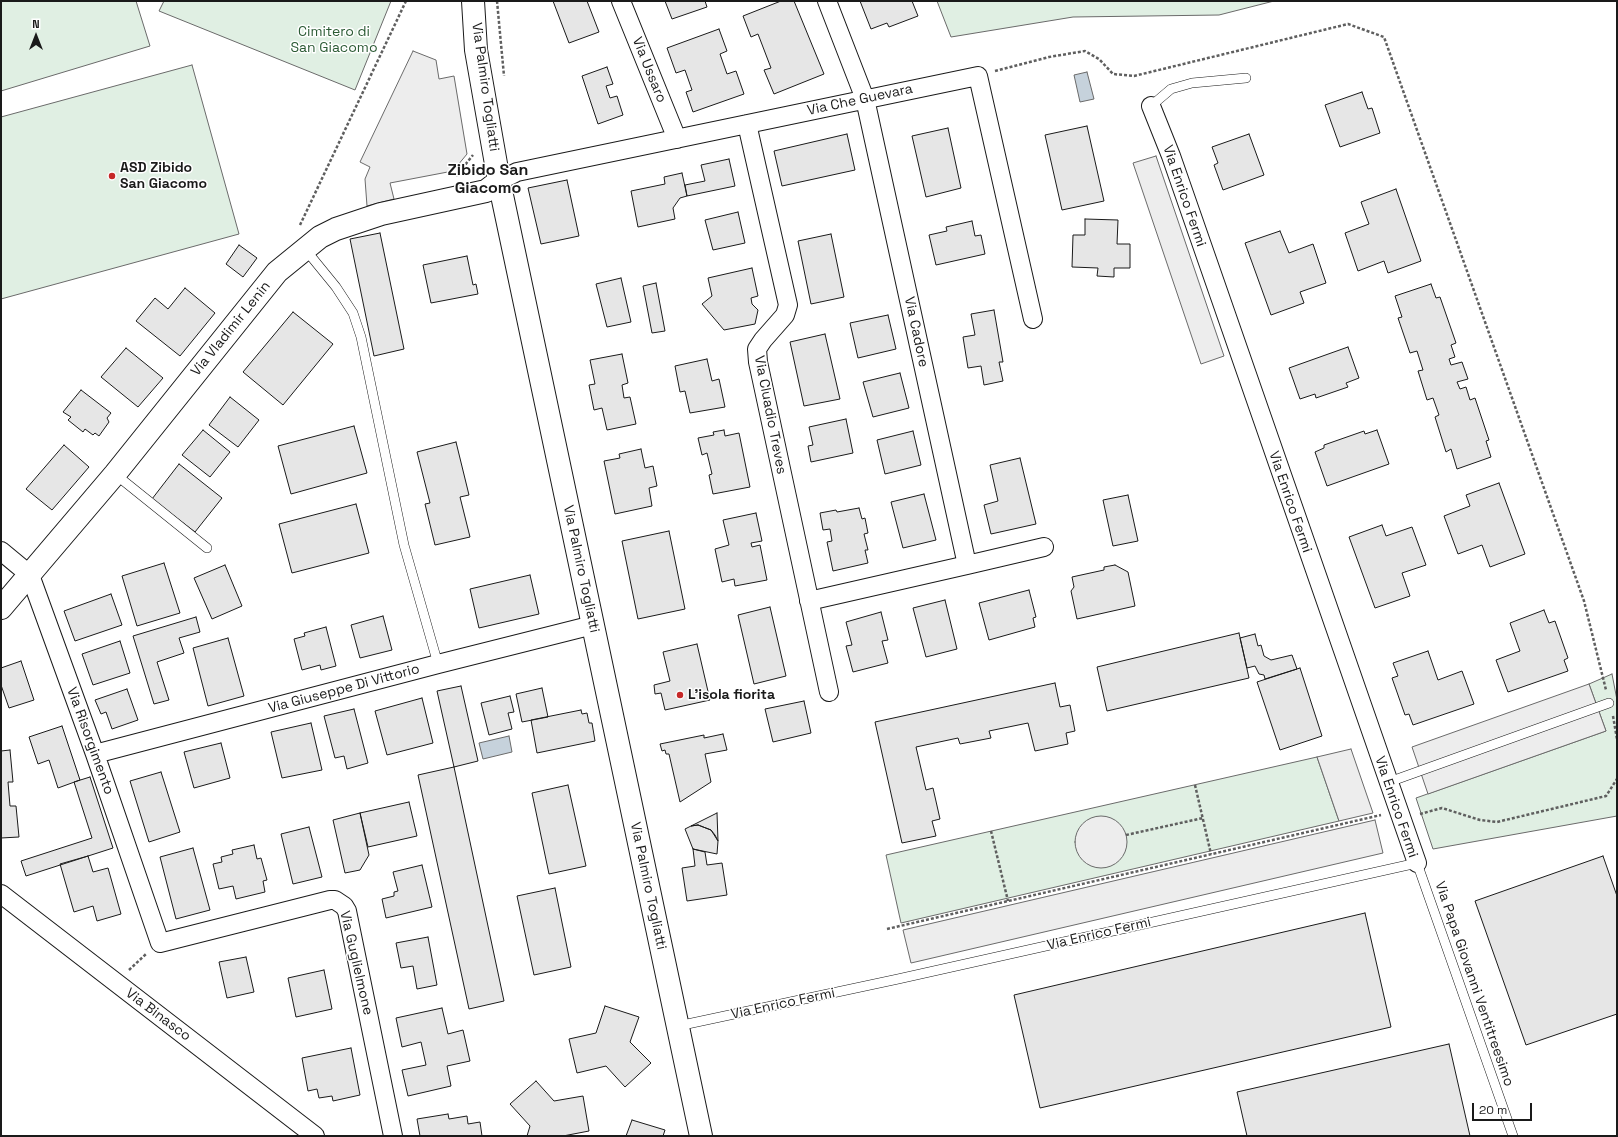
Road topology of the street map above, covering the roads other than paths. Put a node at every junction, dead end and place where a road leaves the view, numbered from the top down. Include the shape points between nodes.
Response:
1 (473, 1) edge
2 (621, 1) edge
3 (827, 1) edge
4 (1246, 78) dead end
5 (865, 99) junction
6 (1151, 106) joint
7 (747, 124) junction
8 (677, 139) junction
9 (499, 181) junction
10 (301, 239) junction
11 (1033, 319) dead end
12 (114, 474) junction
13 (207, 548) dead end
14 (1044, 548) dead end
15 (1, 551) edge
16 (967, 565) junction
17 (30, 575) junction
18 (809, 601) junction
19 (1, 608) edge
20 (592, 625) junction
21 (438, 664) junction
22 (829, 692) dead end
23 (1609, 703) road end
24 (95, 754) junction
25 (1389, 782) junction
26 (1417, 863) junction
27 (1, 894) edge
28 (160, 943) joint
29 (678, 1026) junction
30 (315, 1136) edge
31 (393, 1136) edge
32 (701, 1136) edge
33 (1513, 1136) edge

1 - 9 street, Via Palmiro Togliatti via 476,50
2 - 8 street, Via Ussaro
3 - 5 street, Via Cadore
4 - 6 lane via 1192,83 1171,89
5 - 7 street, Via Che Guevara
5 - 11 street, Via Che Guevara via 978,76
5 - 16 street, Via Cadore
6 - 25 street, Via Enrico Fermi via 1171,156
7 - 8 street, Via Che Guevara
7 - 18 street, Via Cluadio Treves via 788,305 785,315 757,349 758,362
8 - 9 street, Via Che Guevara via 517,172
9 - 10 street, Via Vladimir Lenin via 486,191 381,214 320,237
9 - 20 street, Via Palmiro Togliatti
10 - 12 street, Via Vladimir Lenin
10 - 21 lane via 353,313 359,331 404,546
12 - 13 lane
12 - 17 street, Via Vladimir Lenin
14 - 16 street
15 - 17 street
16 - 18 street
17 - 19 street, Via Vladimir Lenin
17 - 24 street, Via Risorgimento
18 - 22 street, Via Cluadio Treves
20 - 21 street, Via Giuseppe Di Vittorio
20 - 29 street, Via Palmiro Togliatti
21 - 24 street, Via Giuseppe Di Vittorio
23 - 25 lane
24 - 28 street, Via Risorgimento
25 - 26 street, Via Enrico Fermi
26 - 29 lane, Via Enrico Fermi
26 - 33 lane, Via Papa Giovanni Ventitreesimo
27 - 30 street, Via Binasco
28 - 31 street, Via Guglielmone via 330,900 340,902 347,911
29 - 32 street, Via Palmiro Togliatti

